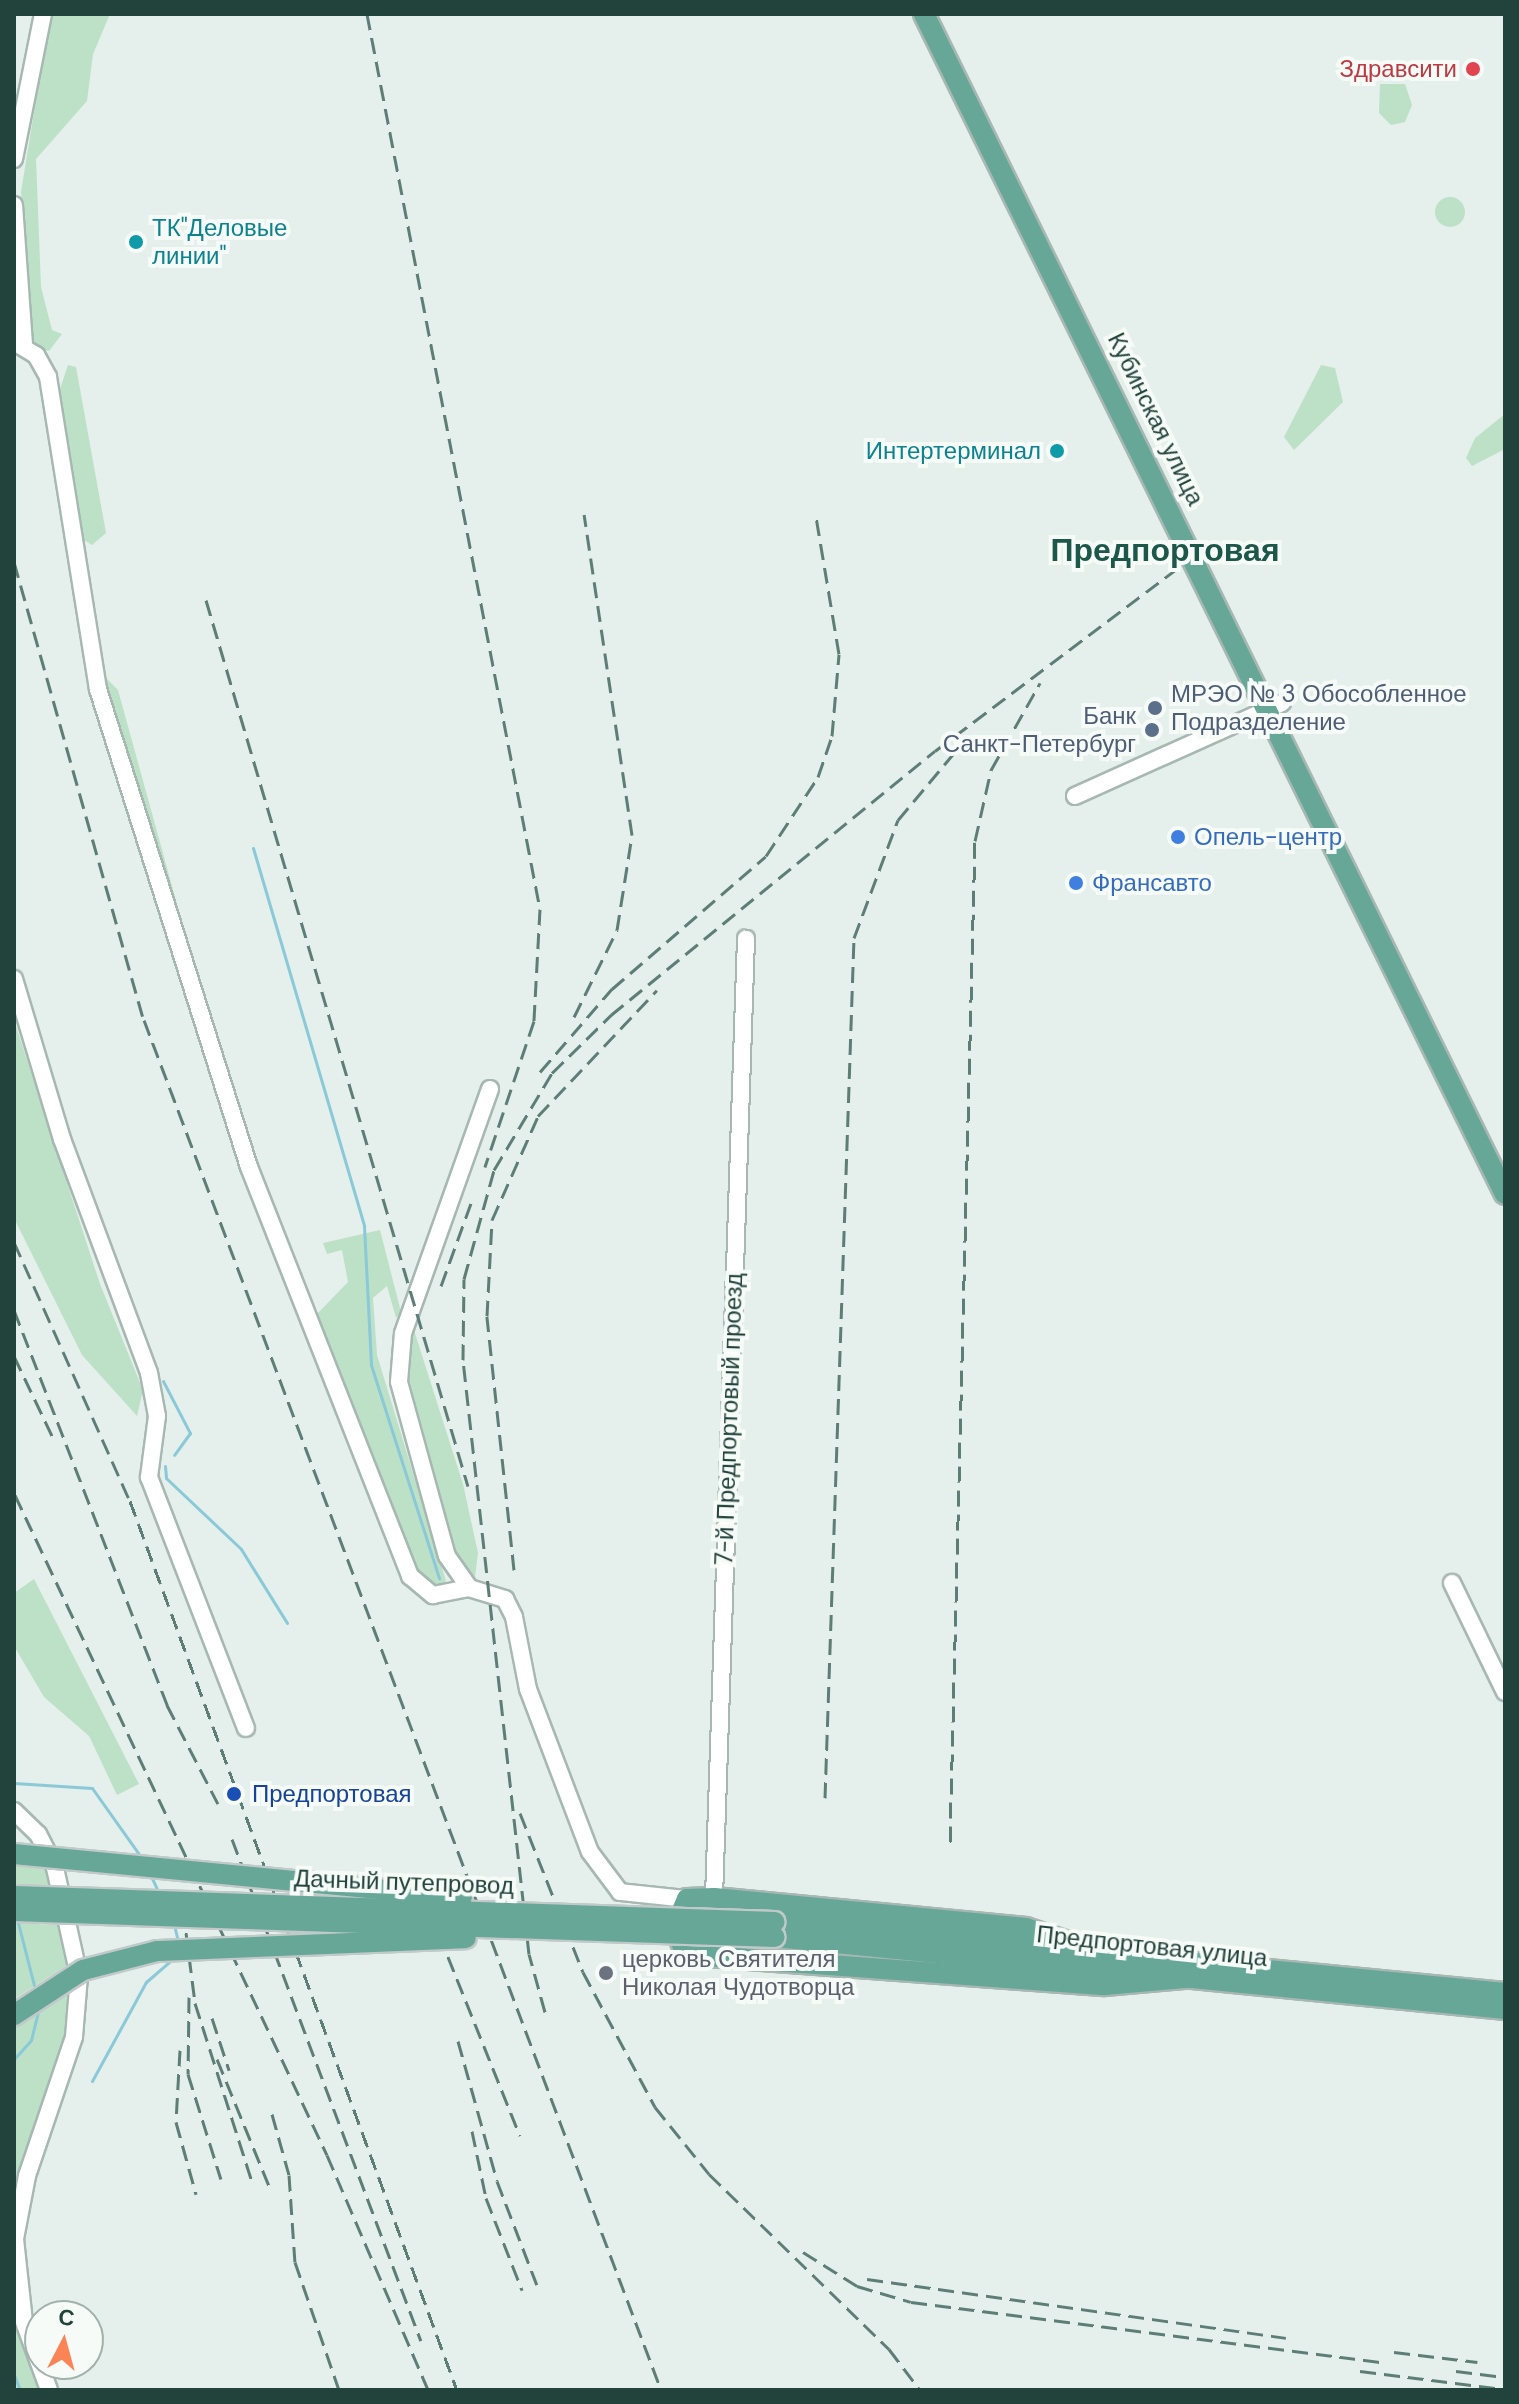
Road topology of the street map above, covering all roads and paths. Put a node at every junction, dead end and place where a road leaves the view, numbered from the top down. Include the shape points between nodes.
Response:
1 (43, 14) edge
2 (924, 14) edge
3 (937, 14) edge
4 (14, 159) edge
5 (14, 205) edge
6 (19, 343) edge
7 (1277, 705) junction
8 (1075, 796) dead end
9 (746, 939) dead end
10 (14, 979) edge
11 (490, 1089) dead end
12 (1505, 1168) edge
13 (1505, 1194) edge
14 (1452, 1583) dead end
15 (469, 1588) junction
16 (1505, 1692) edge
17 (246, 1728) dead end
18 (14, 1811) edge
19 (14, 1854) edge
20 (14, 1896) edge
21 (714, 1898) junction
22 (687, 1899) junction
23 (14, 1911) edge
24 (625, 1914) junction
25 (609, 1930) junction
26 (793, 1931) junction
27 (1089, 1949) junction
28 (1195, 1977) junction
29 (1505, 1993) edge
30 (1505, 2009) edge
31 (14, 2015) edge
32 (49, 2390) edge

1 - 4 street
2 - 7 main road, Кубинская улица
3 - 7 main road, Кубинская улица
5 - 6 street
6 - 15 street via 48,377 113,746 244,1153 410,1576 433,1595
7 - 8 street
7 - 12 main road, Кубинская улица
7 - 13 main road, Кубинская улица
9 - 21 street, 7-й Предпортовый проезд
10 - 17 street via 62,1139 149,1373 157,1416 149,1477
11 - 15 street via 398,1357 435,1521
14 - 16 street
15 - 22 street via 505,1599 514,1617 528,1689 570,1805 608,1882 637,1898
18 - 32 street via 51,1858 79,1976 74,2037 27,2176 15,2239 24,2322
19 - 24 main road, bridge
20 - 24 main road, Дачный путепровод, bridge
21 - 22 main road
21 - 27 main road via 1026,1928
22 - 28 main road via 677,1910 677,1940 707,1956 1105,1985
23 - 25 main road, Дачный путепровод, bridge
24 - 26 main road, Дачный путепровод, bridge
25 - 26 main road, Дачный путепровод, bridge
25 - 31 main road, bridge via 157,1951 83,1970
26 - 27 main road, Предпортовая улица
26 - 28 main road, Предпортовая улица
27 - 29 main road, Предпортовая улица
28 - 30 main road, Предпортовая улица

